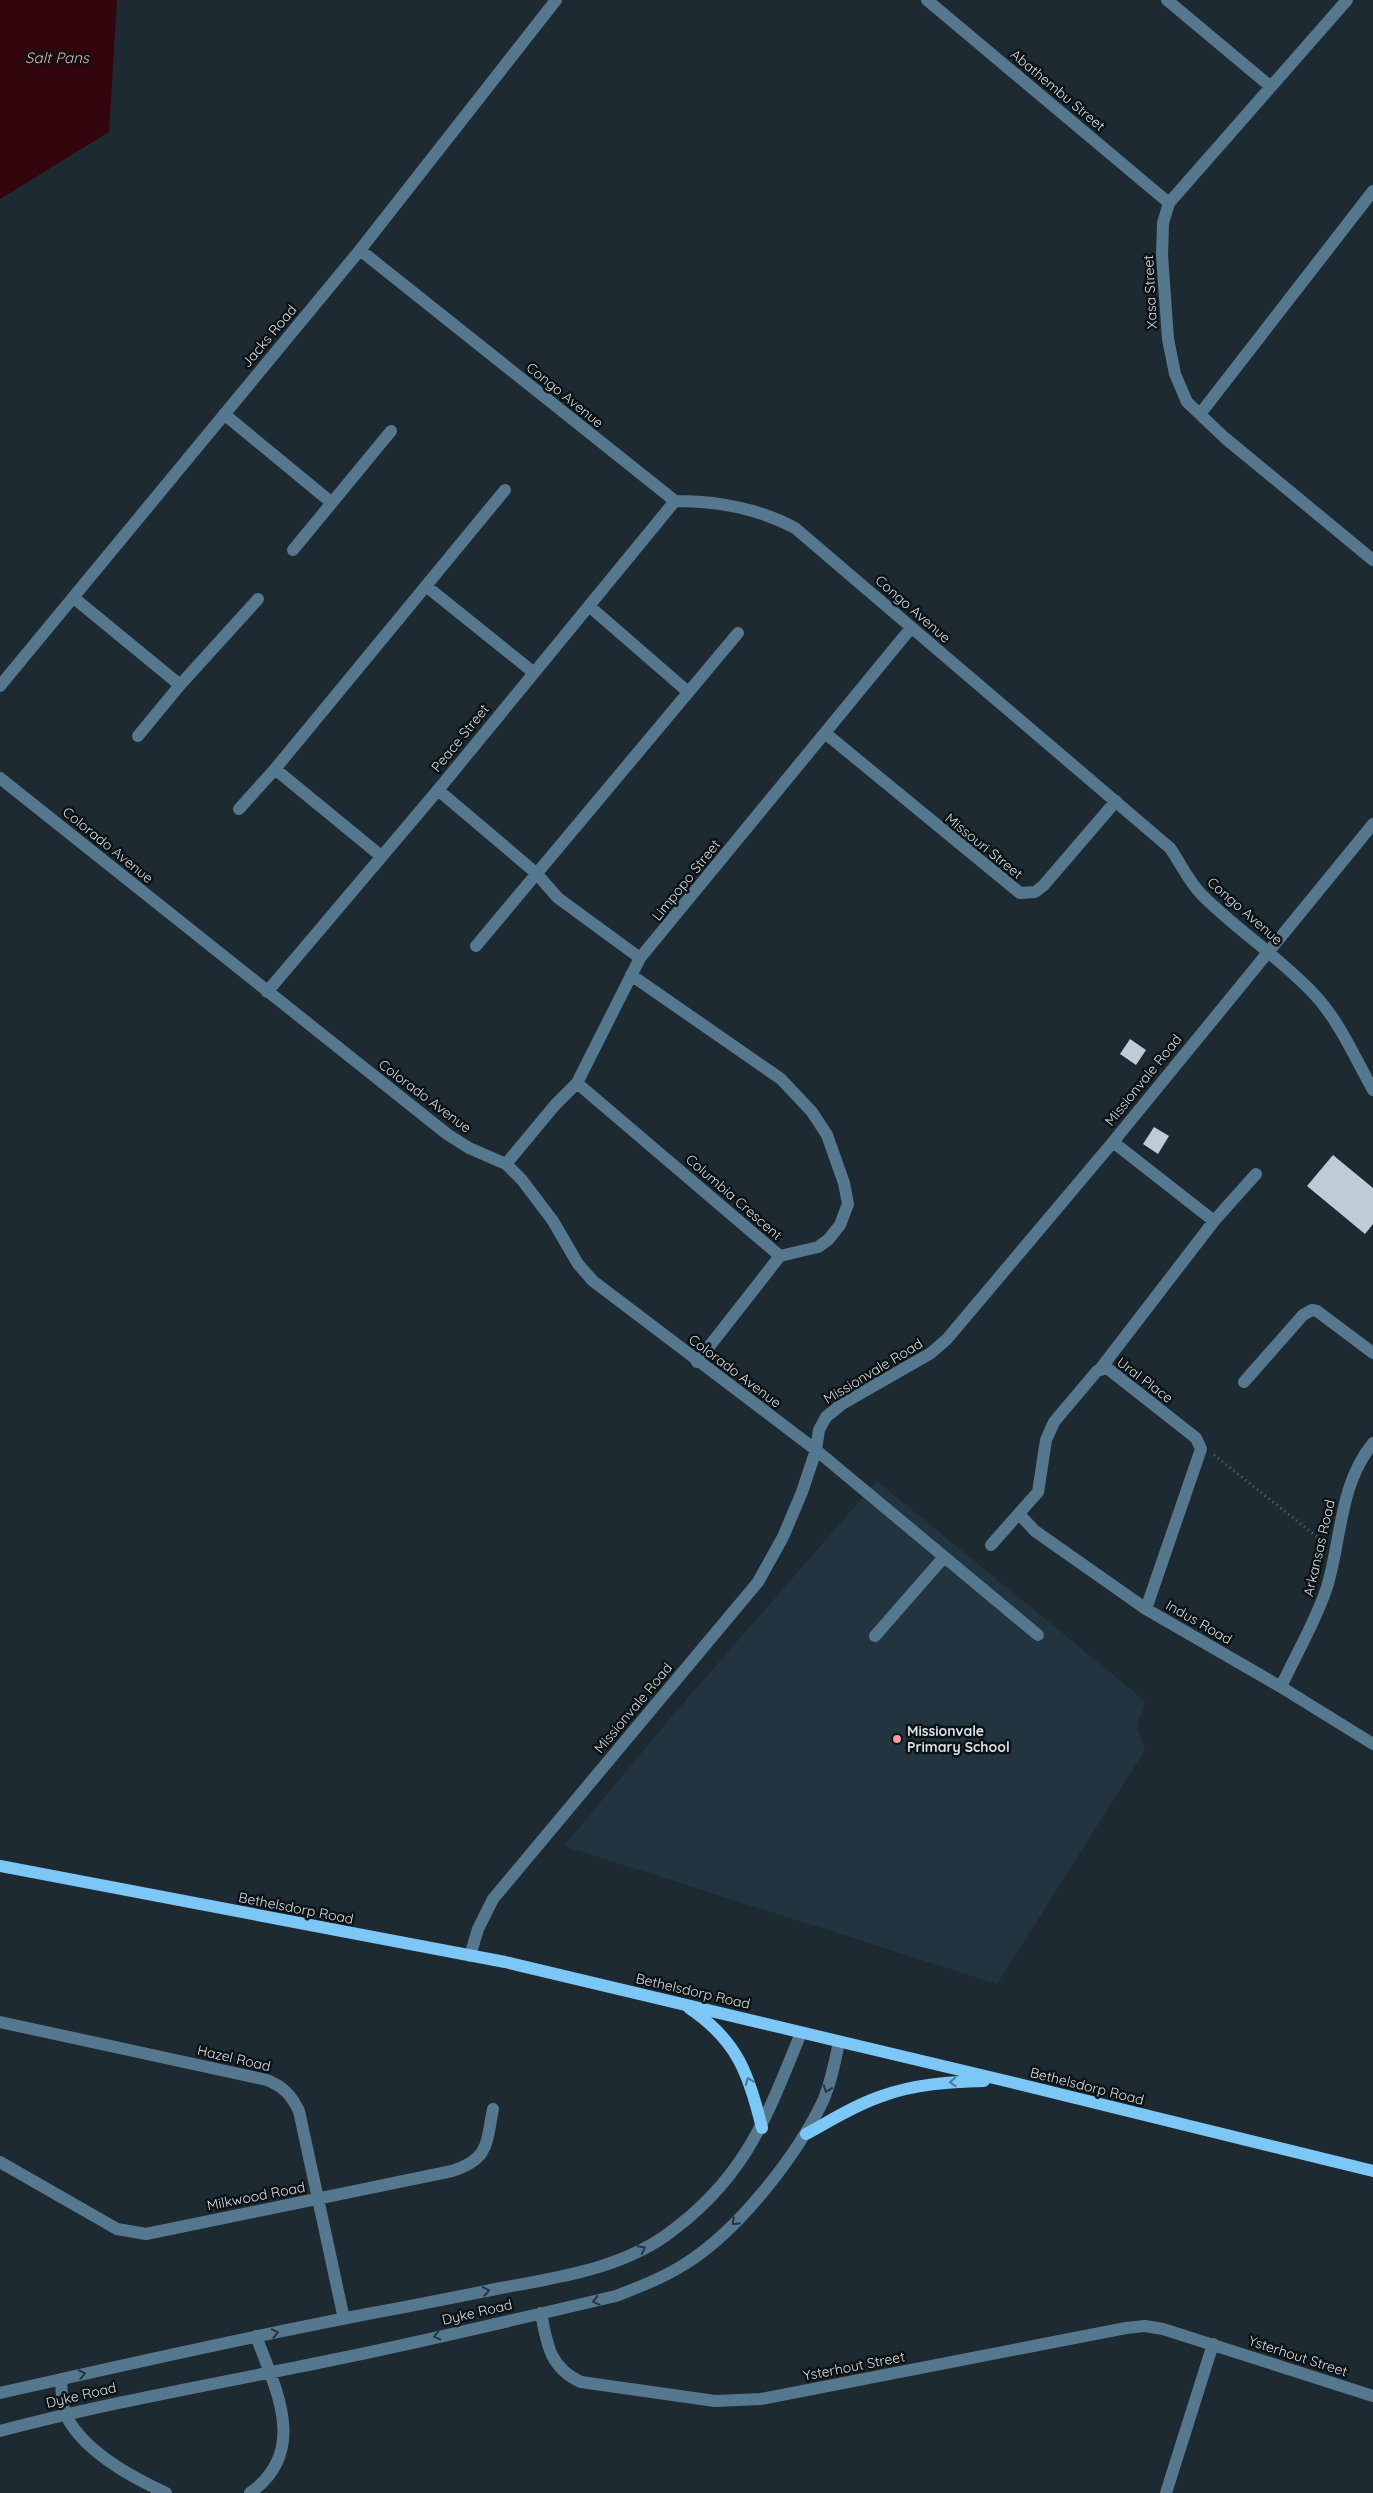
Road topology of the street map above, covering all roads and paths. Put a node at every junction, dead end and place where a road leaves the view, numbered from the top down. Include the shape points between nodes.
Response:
1 (556, 0) edge
2 (926, 0) edge
3 (1167, 0) edge
4 (1347, 0) edge
5 (1271, 87) junction
6 (1373, 190) edge
7 (1169, 203) junction
8 (360, 250) junction
9 (224, 414) junction
10 (1200, 414) junction
11 (392, 431) dead end
12 (505, 490) dead end
13 (675, 501) junction
14 (332, 503) junction
15 (293, 550) dead end
16 (1373, 560) edge
17 (426, 586) junction
18 (74, 598) junction
19 (258, 599) dead end
20 (589, 606) junction
21 (911, 628) junction
22 (738, 633) dead end
23 (533, 672) junction
24 (180, 685) junction
25 (0, 686) edge
26 (687, 691) junction
27 (825, 733) junction
28 (138, 736) dead end
29 (275, 769) junction
30 (0, 778) edge
31 (438, 790) junction
32 (1116, 801) junction
33 (239, 809) dead end
34 (1373, 824) edge
35 (381, 856) junction
36 (536, 873) junction
37 (476, 946) dead end
38 (1268, 951) junction
39 (640, 958) junction
40 (631, 975) junction
41 (267, 992) junction
42 (577, 1083) junction
43 (1373, 1090) edge
44 (1113, 1142) junction
45 (506, 1164) junction
46 (1256, 1174) dead end
47 (1214, 1221) junction
48 (780, 1256) junction
49 (1373, 1353) edge
50 (697, 1362) junction
51 (1101, 1368) junction
52 (1244, 1382) dead end
53 (1373, 1443) edge
54 (1200, 1444) junction
55 (816, 1450) junction
56 (1019, 1514) junction
57 (992, 1545) dead end
58 (1335, 1550) junction
59 (944, 1557) junction
60 (1146, 1609) junction
61 (1038, 1635) dead end
62 (876, 1636) dead end
63 (1281, 1687) junction
64 (1373, 1744) edge
65 (0, 1866) edge
66 (470, 1956) junction
67 (681, 2003) junction
68 (0, 2022) edge
69 (801, 2033) junction
70 (839, 2042) junction
71 (1002, 2080) junction
72 (493, 2109) dead end
73 (762, 2128) junction
74 (806, 2134) junction
75 (0, 2162) edge
76 (1373, 2171) edge
77 (318, 2199) junction
78 (541, 2313) junction
79 (344, 2319) junction
80 (256, 2336) junction
81 (1213, 2344) junction
82 (269, 2373) junction
83 (61, 2379) junction
84 (0, 2393) edge
85 (1373, 2396) edge
86 (65, 2414) junction
87 (0, 2431) edge
88 (166, 2493) edge
89 (250, 2493) edge
90 (1166, 2493) edge

1 - 8 street, Jacks Road
2 - 7 street, Abathembu Street
3 - 5 street
4 - 5 street, Xasa Street
5 - 7 street, Xasa Street
6 - 10 street
7 - 10 street, Xasa Street via 1163,223 1162,255 1168,339 1175,374 1187,402
8 - 9 street, Jacks Road
8 - 13 street, Congo Avenue
9 - 14 street
9 - 18 street, Jacks Road
10 - 16 street, Xasa Street
11 - 14 street
12 - 17 street
13 - 20 street, Peace Street
13 - 21 street, Congo Avenue via 739,506 781,520 795,528
14 - 15 street
17 - 23 street
17 - 29 street
18 - 24 street
18 - 25 street, Jacks Road
19 - 24 street
20 - 23 street, Peace Street
20 - 26 street
21 - 27 street, Limpopo Street
21 - 32 street, Congo Avenue
22 - 26 street
23 - 31 street, Peace Street
24 - 28 street
26 - 36 street
27 - 32 street, Missouri Street via 1020,894 1035,892 1043,886
27 - 39 street, Limpopo Street
29 - 33 street
29 - 35 street
30 - 41 street, Colorado Avenue
31 - 35 street, Peace Street
31 - 36 street
32 - 38 street, Congo Avenue via 1170,848 1202,896
34 - 38 street, Missionvale Road
35 - 41 street, Peace Street
36 - 37 street
36 - 39 street via 558,898
38 - 43 street, Congo Avenue via 1314,994 1330,1014
38 - 44 street, Missionvale Road
39 - 40 street, Limpopo Street
40 - 42 street, Limpopo Street
40 - 48 street, Columbia Crescent via 781,1079 812,1112 827,1135 844,1183 848,1204 846,1215 828,1240 818,1247
41 - 45 street, Colorado Avenue via 447,1134 469,1148
42 - 45 street, Limpopo Street
42 - 48 street, Columbia Crescent
44 - 47 street
44 - 55 street, Missionvale Road via 948,1339 931,1354 842,1404 826,1417 819,1430
45 - 50 street, Colorado Avenue via 536,1196 578,1264 593,1281
46 - 47 street
47 - 51 street
48 - 50 street
49 - 52 street via 1312,1310 1303,1315
50 - 55 street, Colorado Avenue
51 - 54 street, Ural Place via 1112,1370
51 - 56 street, Ural Place via 1054,1422 1046,1440 1038,1492
53 - 58 street, Arkansas Road via 1357,1465 1349,1486
54 - 58 path
54 - 60 street via 1201,1450
55 - 59 street, Colorado Avenue
55 - 66 street, Missionvale Road via 784,1536 758,1582 493,1899 478,1929
56 - 57 street, Ural Place
56 - 60 street, Indus Road via 1035,1531
58 - 63 street, Arkansas Road via 1322,1602
59 - 61 street, Colorado Avenue
59 - 62 street
60 - 63 street, Indus Road
63 - 64 street, Indus Road
65 - 66 main road, Bethelsdorp Road
66 - 67 main road, Bethelsdorp Road
67 - 69 main road, Bethelsdorp Road
73 -> 67 main road via 754,2092 742,2063 706,2019
68 - 77 street, Hazel Road via 267,2080 282,2086 299,2111
69 - 70 main road, Bethelsdorp Road
69 - 73 street, Dyke Road
70 - 71 main road, Bethelsdorp Road
70 -> 74 street, Dyke Road via 827,2090
71 -> 74 main road via 948,2082 906,2089 882,2096
71 - 76 main road, Bethelsdorp Road
72 - 77 street, Milkwood Road via 480,2158 469,2166
79 -> 73 street, Dyke Road via 562,2276 633,2253 663,2237 694,2214 740,2163
74 -> 78 street, Dyke Road via 752,2205 714,2242 685,2264 650,2283 616,2296
75 - 77 street, Milkwood Road via 117,2229 146,2234
77 - 79 street, Hazel Road
78 - 81 street, Ysterhout Street via 554,2361 567,2376 582,2382 715,2401 761,2399 1126,2328 1145,2326 1163,2329
78 -> 82 street, Dyke Road
80 -> 79 street, Dyke Road
80 - 82 street
83 -> 80 street, Dyke Road
81 - 85 street, Ysterhout Street
81 - 90 street
82 - 86 street, Dyke Road
82 - 89 street via 281,2406 283,2448 261,2485
83 - 84 street, Dyke Road
83 - 86 street
86 - 87 street, Dyke Road
86 - 88 street via 87,2445 146,2484

